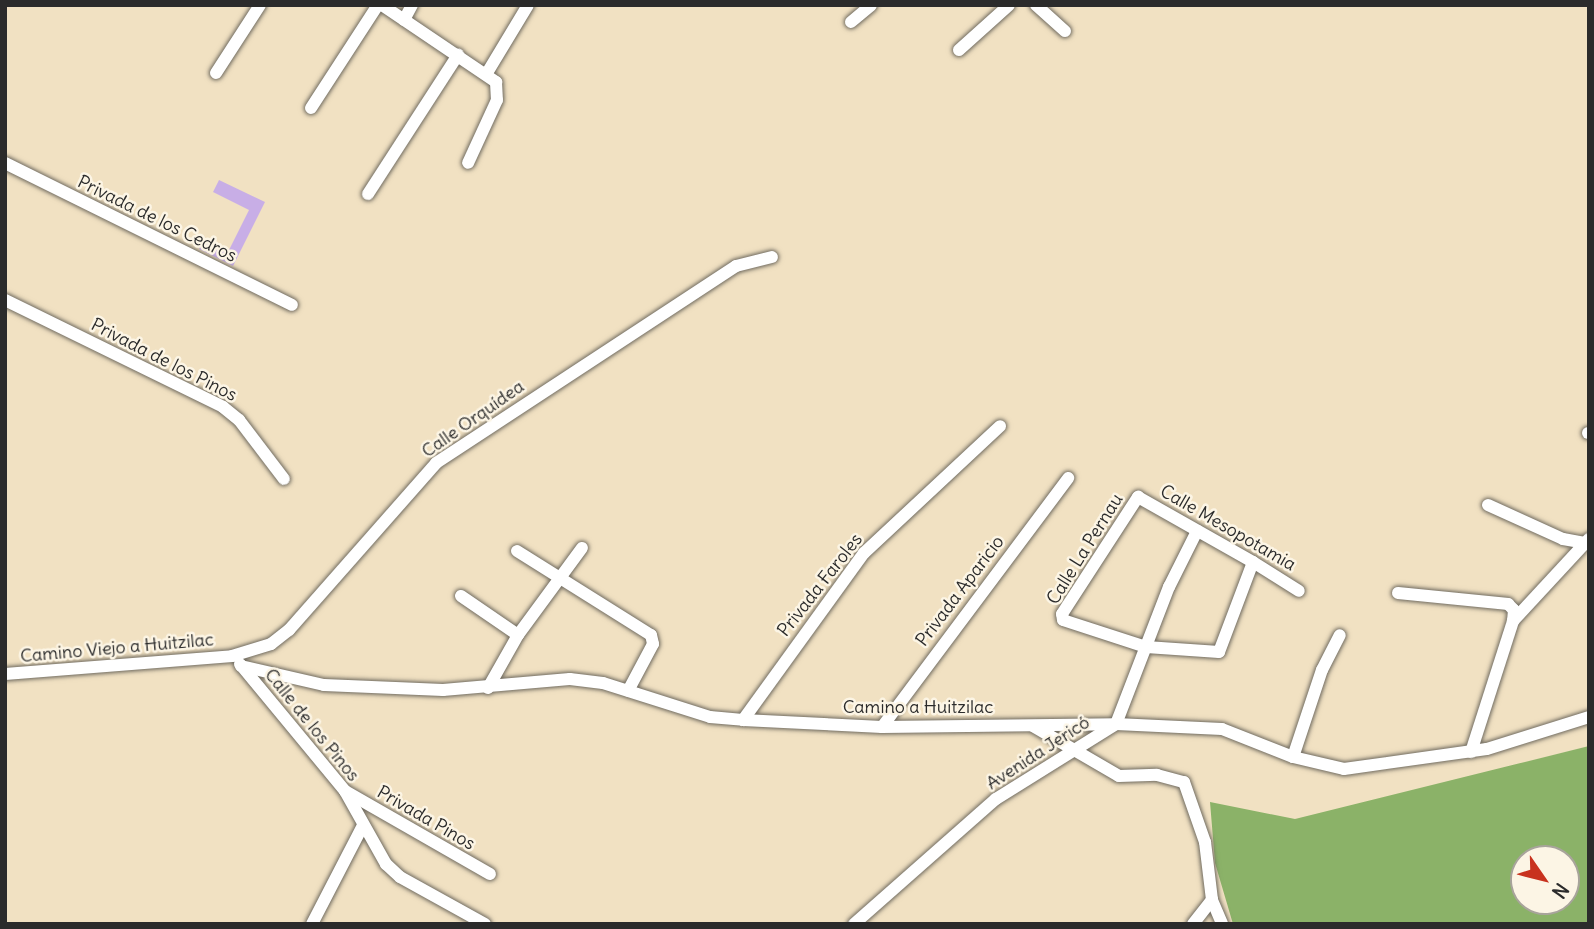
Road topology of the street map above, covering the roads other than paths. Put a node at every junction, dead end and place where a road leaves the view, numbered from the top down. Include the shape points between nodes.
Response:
1 (260, 5) edge
2 (380, 5) edge
3 (412, 5) edge
4 (528, 5) edge
5 (871, 5) edge
6 (1009, 5) edge
7 (1036, 5) edge
8 (404, 20) junction
9 (851, 22) dead end
10 (1065, 31) dead end
11 (959, 50) dead end
12 (458, 55) junction
13 (216, 73) dead end
14 (491, 78) junction
15 (311, 108) dead end
16 (5, 163) edge
17 (468, 163) dead end
18 (368, 194) dead end
19 (772, 257) dead end
20 (5, 300) edge
21 (292, 306) dead end
22 (1000, 426) dead end
23 (1068, 478) dead end
24 (284, 479) dead end
25 (1138, 496) joint
26 (1488, 505) dead end
27 (1197, 531) junction
28 (1587, 541) edge
29 (582, 548) dead end
30 (517, 551) dead end
31 (1253, 562) junction
32 (558, 577) junction
33 (1299, 591) dead end
34 (1398, 593) dead end
35 (461, 596) dead end
36 (1513, 621) junction
37 (518, 635) junction
38 (1340, 635) dead end
39 (1146, 647) junction
40 (237, 661) junction
41 (5, 674) edge
42 (488, 688) junction
43 (628, 691) junction
44 (1589, 717) edge
45 (743, 720) junction
46 (1116, 724) junction
47 (1032, 725) junction
48 (882, 727) junction
49 (1073, 752) junction
50 (1471, 752) junction
51 (1293, 757) junction
52 (345, 791) junction
53 (362, 827) junction
54 (490, 874) dead end
55 (1212, 900) junction
56 (312, 924) edge
57 (485, 924) edge
58 (854, 924) edge
59 (1193, 924) edge
60 (1222, 924) edge

1 - 13 street
2 - 8 street
2 - 15 street
3 - 8 street
4 - 14 street
5 - 9 street
6 - 11 street
7 - 10 street
8 - 12 street
12 - 14 street
12 - 18 street
14 - 17 street via 497,100
16 - 21 street, Privada de los Cedros
19 - 40 street, Calle Orquídea via 736,266 436,463 289,630
20 - 24 street, Privada de los Pinos via 223,407 239,420
22 - 45 street, Privada Faroles via 864,553
23 - 48 street, Privada Aparicio
25 - 27 street, Calle Mesopotamia
25 - 39 street, Calle La Pernau via 1062,614 1063,620
26 - 28 street via 1563,539
27 - 31 street, Calle Mesopotamia
27 - 39 street, Avenida Jericó
28 - 36 street
29 - 32 street
30 - 32 street
31 - 33 street, Calle Mesopotamia
31 - 39 street via 1237,596 1223,649 1215,653
32 - 37 street
32 - 43 street via 654,639
34 - 36 street via 1508,604 1514,610
35 - 37 street
36 - 50 street
37 - 42 street
38 - 51 street via 1322,670
39 - 46 street, Avenida Jericó
40 - 41 street, Camino Viejo a Huitzilac
40 - 42 street, Camino a Huitzilac via 324,685
40 - 52 street, Calle de los Pinos
42 - 43 street, Camino a Huitzilac via 570,679
43 - 45 street, Camino a Huitzilac via 710,717
44 - 50 street, Camino a Huitzilac
45 - 48 street, Camino a Huitzilac
46 - 47 street, Camino a Huitzilac
46 - 49 street, Avenida Jericó
46 - 51 street, Camino a Huitzilac via 1222,729
47 - 48 street, Camino a Huitzilac
47 - 49 street
49 - 55 street via 1113,774 1175,777 1188,788 1205,842
49 - 58 street, Avenida Jericó via 996,799
50 - 51 street, Camino a Huitzilac via 1354,769
52 - 53 street, Calle de los Pinos
52 - 54 street, Privada Pinos
53 - 56 street
53 - 57 street, Calle de los Pinos via 400,877
55 - 59 street
55 - 60 street

